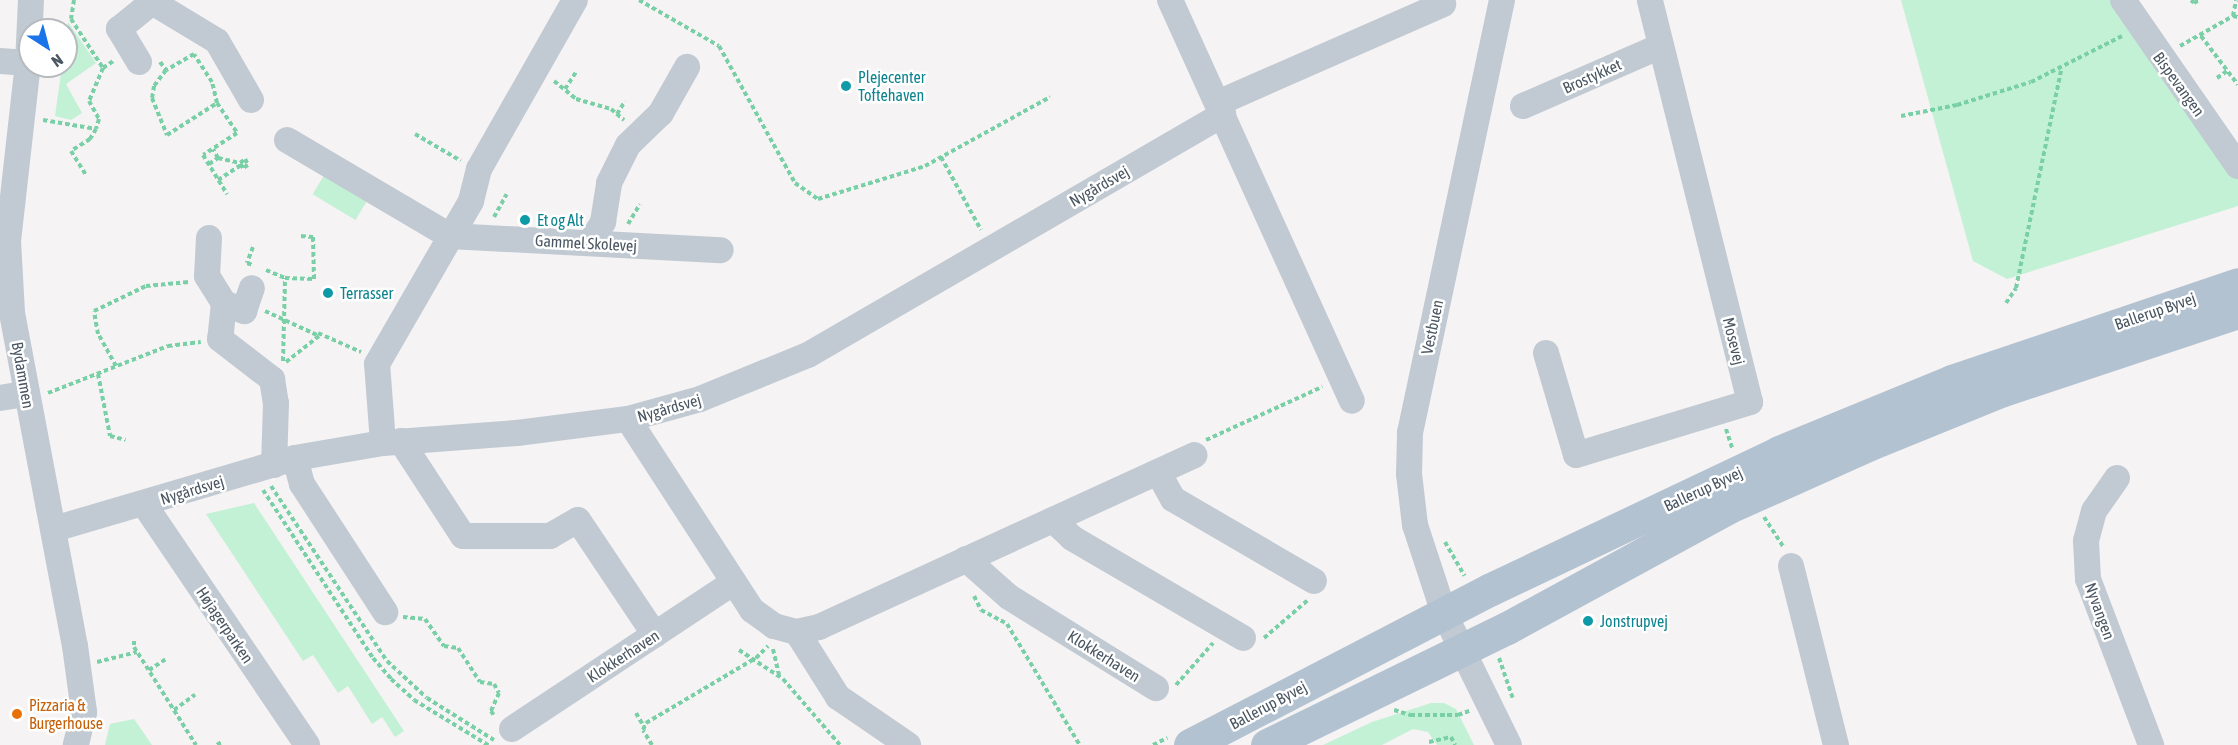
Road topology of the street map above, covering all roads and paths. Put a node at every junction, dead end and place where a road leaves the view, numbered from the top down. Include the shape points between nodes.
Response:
1 (31, 0) edge
2 (74, 0) edge
3 (575, 0) edge
4 (639, 0) edge
5 (1170, 0) edge
6 (1502, 0) edge
7 (1650, 0) edge
8 (2123, 0) edge
9 (2191, 0) edge
10 (2199, 0) edge
11 (2236, 0) edge
12 (150, 2) edge
13 (1443, 4) dead end
14 (2235, 16) edge
15 (30, 18) edge
16 (2138, 26) junction
17 (2201, 36) junction
18 (1661, 46) junction
19 (2157, 54) junction
20 (0, 62) edge
21 (139, 62) joint
22 (18, 63) edge
23 (687, 67) dead end
24 (166, 70) junction
25 (535, 70) junction
26 (2061, 70) junction
27 (2227, 71) junction
28 (576, 72) dead end
29 (26, 78) edge
30 (2217, 78) dead end
31 (2238, 86) edge
32 (565, 89) junction
33 (1050, 97) dead end
34 (251, 100) dead end
35 (625, 101) dead end
36 (217, 103) junction
37 (1523, 106) dead end
38 (1221, 109) junction
39 (617, 114) junction
40 (1901, 116) dead end
41 (22, 117) junction
42 (96, 129) junction
43 (415, 134) dead end
44 (638, 135) junction
45 (287, 140) dead end
46 (213, 149) junction
47 (941, 157) junction
48 (218, 158) junction
49 (209, 164) junction
50 (2238, 166) edge
51 (478, 171) junction
52 (86, 174) dead end
53 (218, 180) junction
54 (227, 194) dead end
55 (300, 236) dead end
56 (450, 236) junction
57 (209, 238) dead end
58 (590, 243) junction
59 (252, 247) dead end
60 (991, 249) junction
61 (721, 250) dead end
62 (285, 278) junction
63 (209, 280) junction
64 (2238, 284) edge
65 (252, 288) dead end
66 (224, 303) junction
67 (2006, 303) dead end
68 (2238, 312) edge
69 (284, 319) junction
70 (318, 333) junction
71 (220, 339) junction
72 (1545, 353) dead end
73 (380, 359) junction
74 (116, 366) junction
75 (98, 374) junction
76 (1347, 390) joint
77 (26, 394) junction
78 (0, 398) edge
79 (628, 419) junction
80 (126, 440) dead end
81 (392, 442) junction
82 (1194, 455) joint
83 (274, 465) junction
84 (1158, 472) junction
85 (2117, 478) dead end
86 (144, 504) junction
87 (1774, 510) dead end
88 (1758, 516) dead end
89 (1053, 520) junction
90 (1766, 522) dead end
91 (54, 529) junction
92 (1780, 542) dead end
93 (962, 561) junction
94 (1791, 566) dead end
95 (1314, 581) joint
96 (734, 582) junction
97 (1444, 613) junction
98 (387, 621) junction
99 (797, 632) junction
100 (1234, 633) junction
101 (654, 635) junction
102 (369, 637) dead end
103 (134, 641) dead end
104 (771, 642) dead end
105 (739, 650) dead end
106 (137, 652) junction
107 (1508, 653) dead end
108 (756, 658) junction
109 (166, 659) dead end
110 (1469, 660) junction
111 (78, 667) junction
112 (149, 671) junction
113 (778, 675) junction
114 (1156, 688) joint
115 (195, 695) dead end
116 (1490, 703) junction
117 (1401, 705) dead end
118 (174, 710) junction
119 (636, 713) dead end
120 (505, 726) joint
121 (644, 727) junction
122 (223, 741) dead end
123 (1429, 742) dead end
124 (1079, 744) edge
125 (76, 745) edge
126 (196, 745) edge
127 (217, 745) edge
128 (307, 745) edge
129 (488, 745) edge
130 (652, 745) edge
131 (840, 745) edge
132 (908, 745) edge
133 (1190, 745) edge
134 (1267, 745) edge
135 (1455, 745) edge
136 (1509, 745) edge
137 (1836, 745) edge
138 (2151, 745) edge

1 - 15 street, Bydammen
2 - 42 path via 71,18 102,68 89,101 99,119
3 - 25 street
4 - 47 path via 719,46 795,183 818,199 925,166
5 - 38 street
6 - 97 street, Vestbuen via 1410,433 1414,525
7 - 18 street, Mosevej
8 - 16 street, Bispevangen
9 - 10 path
11 - 14 path
12 - 21 street via 119,29
12 - 34 street via 217,41
13 - 38 street, Nygårdsvej
14 - 17 path
16 - 19 street, Bispevangen
16 - 26 path
17 - 19 path
17 - 27 path
18 - 37 street, Brostykket
18 - 72 street, Mosevej via 1750,402 1576,455
19 - 50 street, Bispevangen
20 - 22 street
21 - 24 path via 158,60
23 - 44 street via 661,113
24 - 36 path via 194,54 212,82
24 - 36 path via 154,87 152,98 167,135
25 - 32 path
25 - 51 street
26 - 40 path via 1958,105
26 - 67 path via 2016,288
27 - 30 path
27 - 31 path
28 - 32 path
29 - 41 street, Bydammen
32 - 39 path via 576,99
33 - 47 path
35 - 39 path
36 - 46 path via 237,133
38 - 60 street, Nygårdsvej
38 - 76 street
39 - 44 path
41 - 42 path
41 - 77 street, Bydammen via 8,241 12,314
42 - 52 path via 90,139 72,151
43 - 51 path
44 - 58 street via 628,145 609,183 608,209
45 - 56 street, Gammel Skolevej
46 - 48 path
46 - 49 path via 203,155
47 - 60 path
48 - 49 path
48 - 53 path via 240,164
49 - 53 path
51 - 56 street via 471,201
53 - 54 path
55 - 62 path via 313,237 314,279
56 - 58 street, Gammel Skolevej
56 - 73 street
57 - 63 street
58 - 61 street, Gammel Skolevej
59 - 62 path via 247,263
60 - 79 street, Nygårdsvej via 808,355 700,399
62 - 69 path
63 - 66 street
63 - 74 path via 146,286 94,311 98,334
64 - 97 main road, Ballerup Byvej via 1941,385 1779,452
65 - 66 street via 244,311
66 - 71 street
68 - 110 main road, Ballerup Byvej via 2003,390 1729,507
69 - 70 path
69 - 70 path via 283,365
70 - 73 path
71 - 74 path via 168,346
71 - 83 street via 272,379 276,403
73 - 81 street
74 - 75 path
75 - 77 path via 56,393
75 - 80 path via 110,436
76 - 82 path via 1206,441
77 - 78 street
77 - 91 street, Bydammen
79 - 81 street, Nygårdsvej via 518,434
79 - 96 street
81 - 83 street, Nygårdsvej
81 - 101 street via 463,536 550,536 578,520
82 - 84 street
83 - 86 street, Nygårdsvej
83 - 98 street via 302,484
83 - 129 path via 373,658 414,700
84 - 89 street
84 - 95 street via 1173,499
85 - 138 street, Nyvangen via 2094,511 2086,542 2088,579
86 - 91 street, Nygårdsvej
86 - 128 street, Højagerparken
87 - 88 path
89 - 93 street
89 - 100 street via 1072,538
90 - 92 path
91 - 111 street, Bydammen
93 - 99 street via 819,627
93 - 114 street, Klokkerhaven via 1009,597
93 - 124 path via 981,610 1007,624
94 - 137 street
95 - 100 path via 1322,586 1314,597 1260,640
96 - 99 street via 752,610 774,626
96 - 101 street, Klokkerhaven
97 - 110 street, Vestbuen
97 - 133 main road, Ballerup Byvej
98 - 102 path
98 - 120 path via 425,620 444,646 458,648 480,682 494,684 499,693 491,711
99 - 132 street via 838,697
100 - 114 path via 1175,686 1166,691
101 - 120 street, Klokkerhaven
103 - 106 path
104 - 113 path
105 - 108 path
106 - 111 path
106 - 112 path
107 - 110 path
108 - 113 path
108 - 121 path
109 - 112 path
110 - 116 street
110 - 134 main road, Ballerup Byvej
111 - 125 street, Bydammen via 84,712
112 - 118 path
113 - 131 path
115 - 118 path
116 - 117 path via 1458,715 1410,715 1391,709
116 - 136 street
118 - 126 path
119 - 121 path
121 - 130 path
122 - 127 path
123 - 135 path via 1447,737 1454,738

